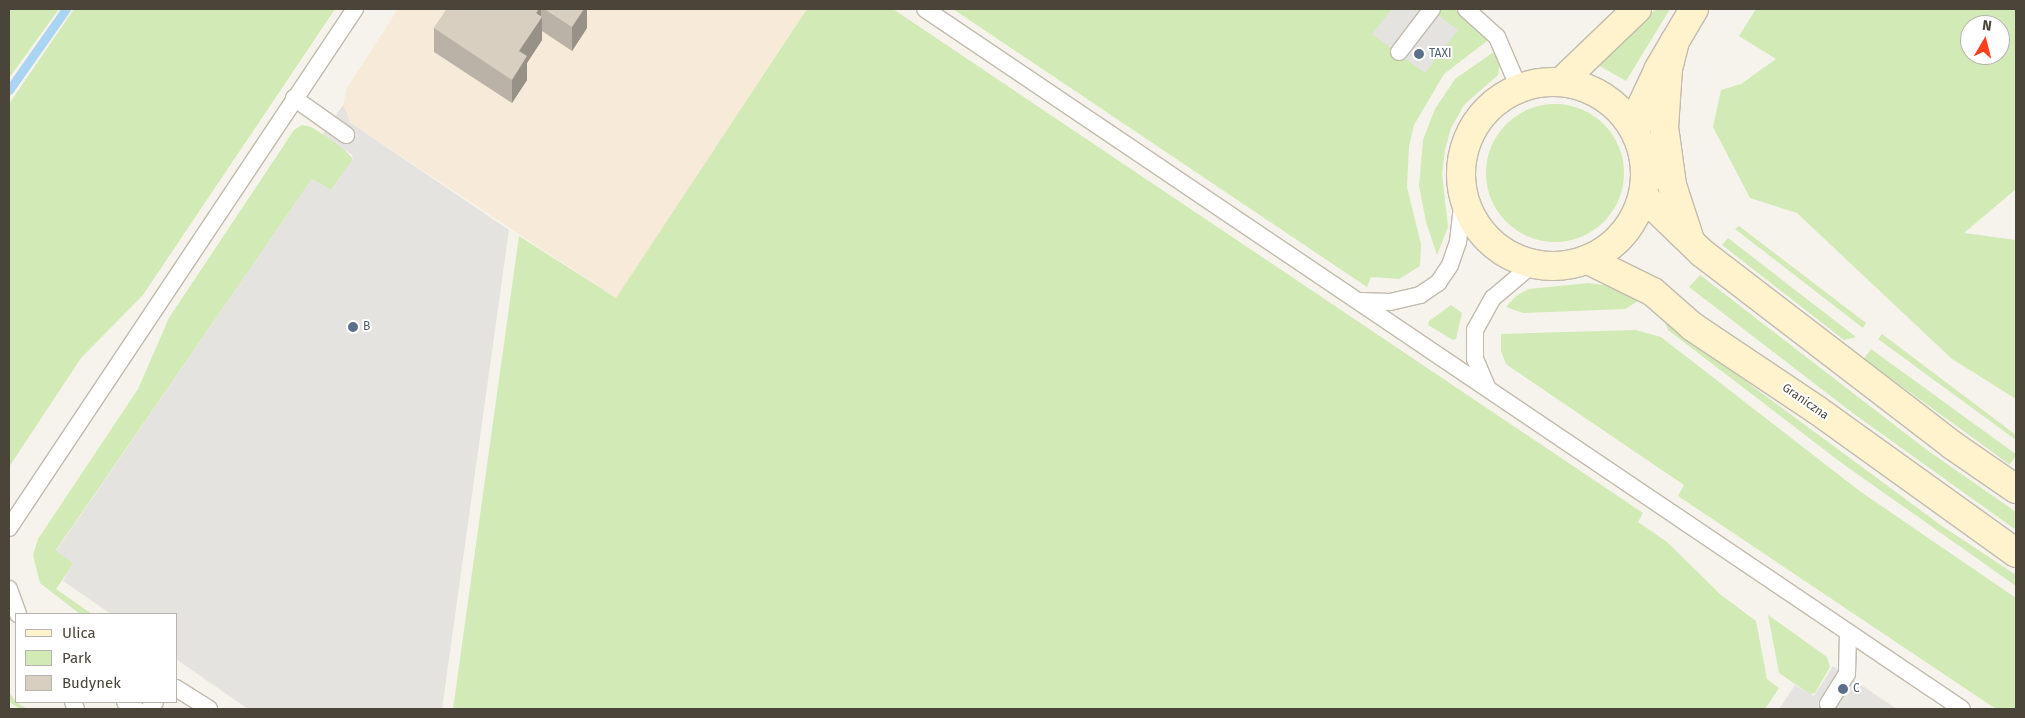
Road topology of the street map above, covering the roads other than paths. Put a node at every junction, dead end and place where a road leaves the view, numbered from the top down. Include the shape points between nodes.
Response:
1 (354, 9) edge
2 (926, 9) edge
3 (1432, 9) edge
4 (1466, 9) edge
5 (1637, 9) edge
6 (1694, 9) edge
7 (1675, 41) junction
8 (1398, 52) dead end
9 (1562, 81) junction
10 (1519, 88) junction
11 (294, 98) junction
12 (1636, 129) junction
13 (346, 135) dead end
14 (1643, 196) junction
15 (1463, 197) junction
16 (1691, 243) junction
17 (1588, 260) junction
18 (1533, 264) junction
19 (1359, 301) junction
20 (1487, 387) junction
21 (2016, 489) edge
22 (9, 528) edge
23 (2016, 553) edge
24 (9, 589) edge
25 (18, 613) edge
26 (1848, 632) junction
27 (178, 689) edge
28 (1828, 704) dead end
29 (209, 709) edge
30 (1962, 709) edge

1 - 11 lane
2 - 19 lane
3 - 8 lane
4 - 10 lane via 1497,37
5 - 9 main road
6 - 7 main road
7 - 12 main road via 1647,93
7 - 16 main road via 1665,98 1666,155 1680,215
9 - 10 main road via 1538,82
9 - 12 main road via 1587,87 1608,99
10 - 15 main road via 1488,108 1469,134 1461,165
11 - 13 lane
11 - 22 lane
12 - 14 main road via 1646,168
14 - 16 main road
14 - 17 main road via 1629,227 1604,252
15 - 18 main road via 1477,228 1502,251
15 - 19 lane via 1458,242 1450,265 1438,283 1420,295 1390,302
16 - 21 main road via 1952,445
17 - 18 main road via 1561,266
17 - 23 main road, Graniczna via 1653,292 1693,327 1817,410
18 - 20 lane via 1493,298 1475,330 1475,360
19 - 20 lane
20 - 26 lane
24 - 25 lane
26 - 28 lane via 1847,674
26 - 30 lane
27 - 29 lane

